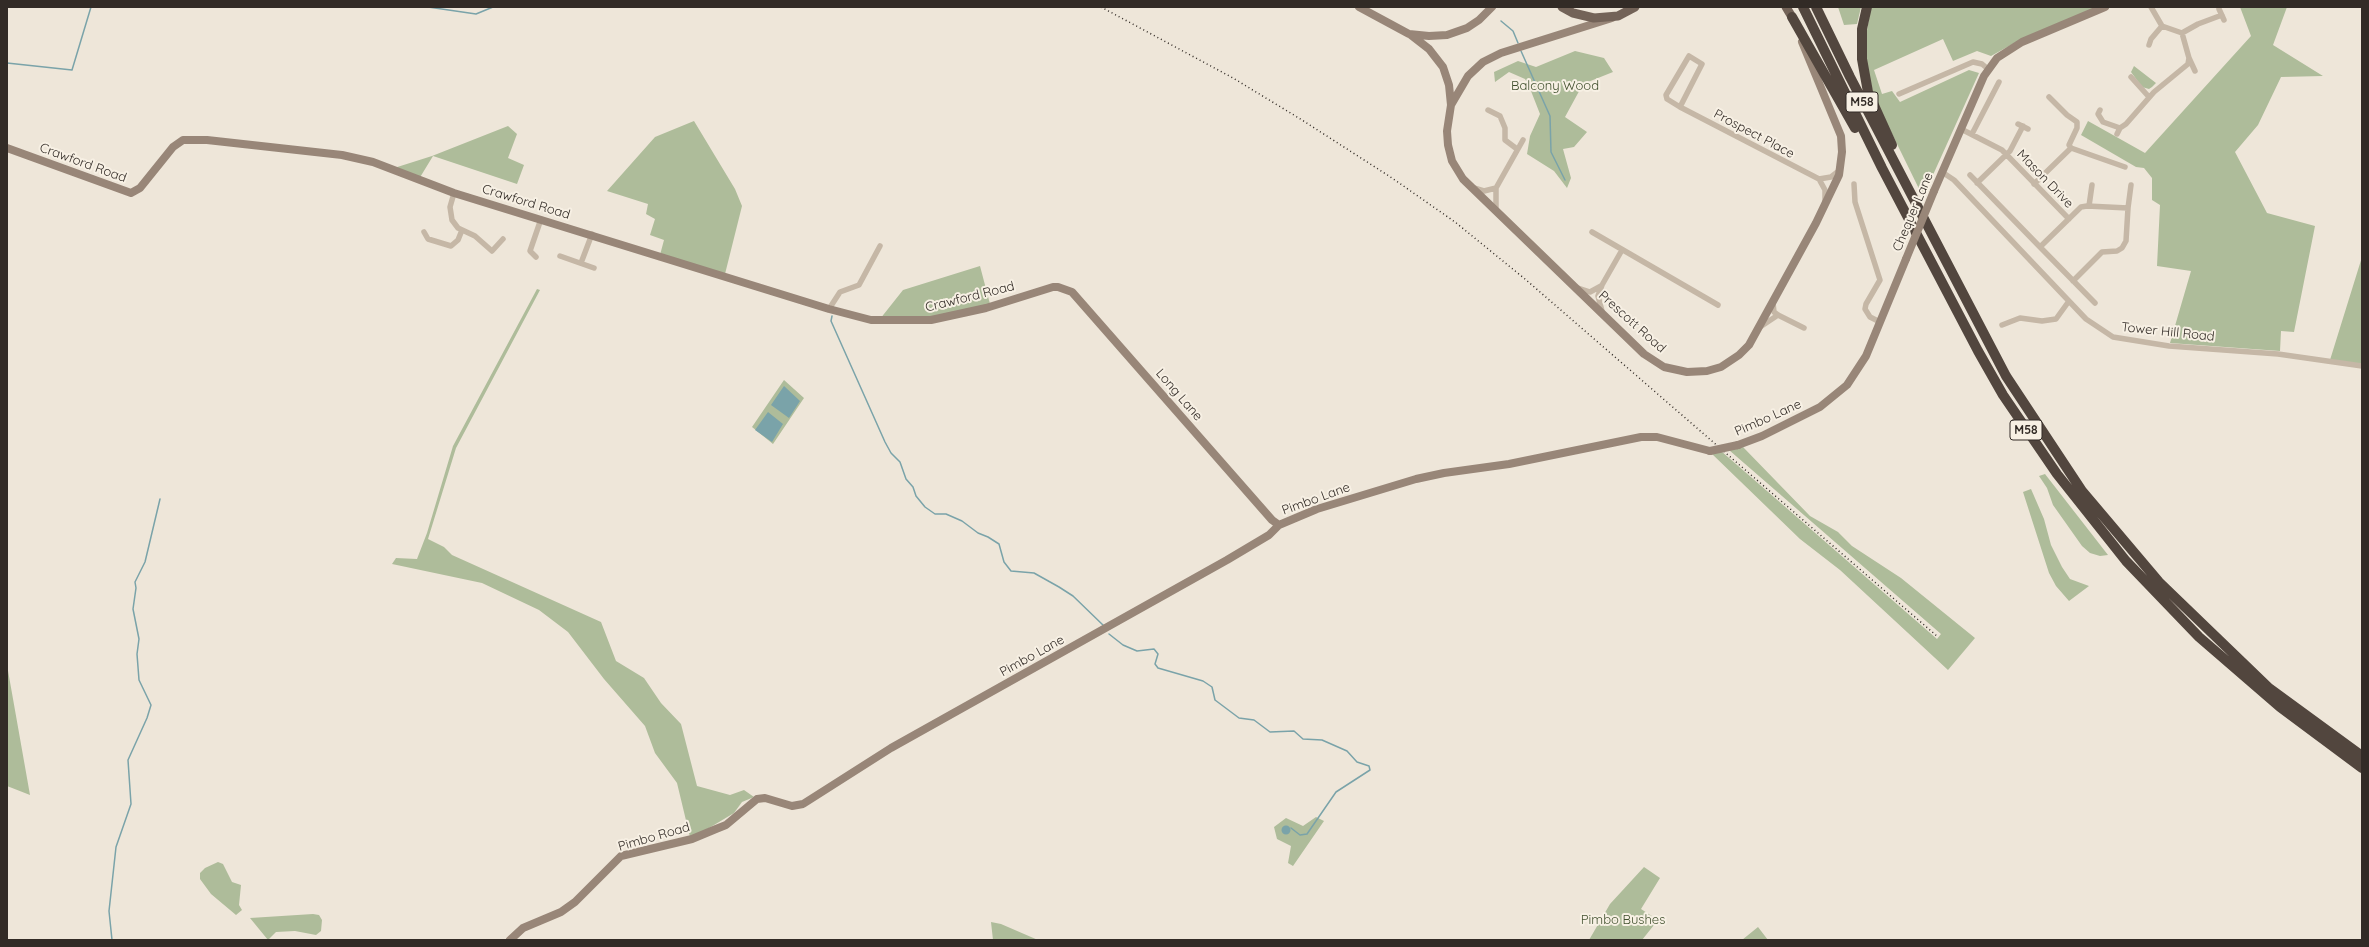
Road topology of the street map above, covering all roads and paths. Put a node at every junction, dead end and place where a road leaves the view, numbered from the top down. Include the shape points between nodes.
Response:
1 (1359, 7) edge
2 (1562, 7) edge
3 (1786, 7) edge
4 (1803, 7) edge
5 (1816, 7) edge
6 (1821, 7) edge
7 (1867, 7) edge
8 (2105, 7) edge
9 (2151, 7) edge
10 (1491, 8) edge
11 (1635, 8) edge
12 (2222, 15) dead end
13 (1618, 16) junction
14 (1792, 17) junction
15 (2162, 26) junction
16 (2182, 33) junction
17 (1409, 34) junction
18 (1832, 41) junction
19 (2149, 45) dead end
20 (2189, 58) junction
21 (1988, 69) junction
22 (2195, 71) dead end
23 (2131, 77) dead end
24 (1999, 82) dead end
25 (1899, 94) dead end
26 (2049, 97) dead end
27 (2149, 97) junction
28 (1451, 105) junction
29 (1680, 107) junction
30 (1488, 110) dead end
31 (2100, 110) dead end
32 (2023, 126) dead end
33 (1961, 129) junction
34 (1972, 134) junction
35 (1523, 140) dead end
36 (7, 148) edge
37 (2071, 148) junction
38 (1517, 149) junction
39 (2006, 154) junction
40 (2125, 167) dead end
41 (1882, 168) junction
42 (1840, 169) junction
43 (1942, 172) junction
44 (1970, 175) dead end
45 (1819, 179) junction
46 (1977, 183) junction
47 (1854, 184) dead end
48 (2034, 184) junction
49 (1469, 185) junction
50 (2092, 185) dead end
51 (2131, 185) dead end
52 (1496, 188) junction
53 (454, 193) junction
54 (1911, 195) junction
55 (1824, 203) junction
56 (2089, 206) junction
57 (2128, 208) junction
58 (1496, 212) junction
59 (541, 219) junction
60 (2069, 219) junction
61 (462, 230) junction
62 (424, 232) dead end
63 (1592, 232) dead end
64 (592, 234) junction
65 (503, 239) dead end
66 (880, 246) dead end
67 (2040, 247) junction
68 (1622, 250) junction
69 (560, 256) dead end
70 (536, 257) dead end
71 (582, 263) junction
72 (594, 268) dead end
73 (1567, 280) junction
74 (2073, 281) junction
75 (1602, 285) junction
76 (1058, 287) joint
77 (2069, 301) junction
78 (1773, 302) junction
79 (2095, 303) dead end
80 (1718, 305) dead end
81 (829, 309) junction
82 (1778, 315) junction
83 (1606, 317) junction
84 (1880, 322) junction
85 (2002, 325) dead end
86 (1804, 328) dead end
87 (1759, 329) junction
88 (1861, 365) joint
89 (2362, 366) edge
90 (1279, 524) junction
91 (2362, 756) edge
92 (2362, 768) edge
93 (774, 800) joint
94 (510, 940) edge

1 - 17 street
2 - 13 main road via 1585,16
3 - 14 main road, Prescott Road
4 - 41 highway, M58
5 - 18 highway, M58
6 - 18 highway, M58
7 - 54 highway, M58 via 1862,29 1862,60 1868,92
8 - 21 street, Chequer Lane via 2015,46 1997,58
9 - 15 street
10 - 17 street via 1472,26 1454,34
11 - 13 main road
12 - 16 street
13 - 28 street, Prescott Road via 1494,56 1477,67 1464,82
14 - 41 highway via 1863,142
14 - 42 street, Prescott Road via 1838,129 1842,152
15 - 16 street
15 - 19 street
16 - 20 street
17 - 28 street via 1429,49 1443,67 1449,85
18 - 54 highway, M58
20 - 22 street
20 - 27 street via 2185,68
21 - 25 street via 1973,62
21 - 33 street, Chequer Lane
23 - 27 street
24 - 34 street
26 - 37 street via 2066,115 2077,122 2069,145
27 - 31 street via 2118,131 2102,122 2098,114
28 - 49 street, Prescott Road via 1447,131 1449,153 1455,168
29 - 29 street, Prospect Place via 1667,99 1666,95 1689,56 1702,64
29 - 45 street, Prospect Place
30 - 38 street via 1500,116 1505,128 1505,140
32 - 39 street
33 - 34 street, Mason Drive
33 - 43 street, Chequer Lane
34 - 39 street, Mason Drive via 1997,146
35 - 38 street
36 - 53 street, Crawford Road via 131,192 140,188 178,142 207,140 342,155 373,162
37 - 40 street
37 - 48 street
38 - 52 street
39 - 46 street
39 - 48 street, Mason Drive
41 - 92 highway, M58 via 1974,344 2000,388 2056,474 2090,518 2199,637 2280,707
42 - 45 street via 1831,177
42 - 55 street, Prescott Road
43 - 77 street, Tower Hill Road via 1952,179
43 - 84 street, Chequer Lane, bridge
44 - 46 street
45 - 55 street via 1825,190
46 - 67 street
47 - 84 street via 1856,202 1880,280 1865,309
48 - 60 street, Mason Drive
49 - 52 street via 1484,191
49 - 58 street, Prescott Road
50 - 56 street
51 - 57 street
52 - 58 street
53 - 59 street, Crawford Road
53 - 61 street via 450,207 452,220
54 - 91 highway, M58 via 2006,376 2082,490 2159,582 2269,688
55 - 78 street, Prescott Road
56 - 57 street
56 - 60 street via 2082,207
57 - 74 street via 2124,245 2117,251 2102,252
58 - 73 street, Prescott Road
59 - 64 street, Crawford Road
59 - 70 street via 530,251
60 - 67 street, Mason Drive
61 - 62 street via 458,240 451,246 428,239
61 - 65 street via 475,236 492,251
63 - 68 street
64 - 71 street
64 - 81 street, Crawford Road
66 - 81 street via 859,285 840,292
67 - 74 street
68 - 75 street
68 - 80 street
69 - 71 street
71 - 72 street
73 - 75 street via 1581,290 1590,292
73 - 83 street, Prescott Road
74 - 79 street
75 - 83 street via 1598,302
76 - 81 street, Crawford Road via 986,308 931,320 871,320
76 - 90 street, Long Lane via 1072,292 1272,520
77 - 85 street via 2056,320 2020,318
77 - 89 street, Tower Hill Road via 2094,326 2121,340 2278,354
78 - 82 street via 1774,312
78 - 87 street, Prescott Road
82 - 86 street
82 - 87 street
83 - 87 street, Prescott Road via 1651,360 1664,367 1687,372 1714,369 1730,362 1749,345
84 - 88 street, Chequer Lane
88 - 90 street, Pimbo Lane, bridge via 1847,385 1831,400 1787,424 1738,445 1710,451 1657,437 1641,437 1509,464 1416,479 1317,509
90 - 93 street, Pimbo Lane via 1269,535 1227,560 891,748 803,804 792,806
93 - 94 street, Pimbo Road via 757,799 726,825 700,836 621,856 562,912 523,928

